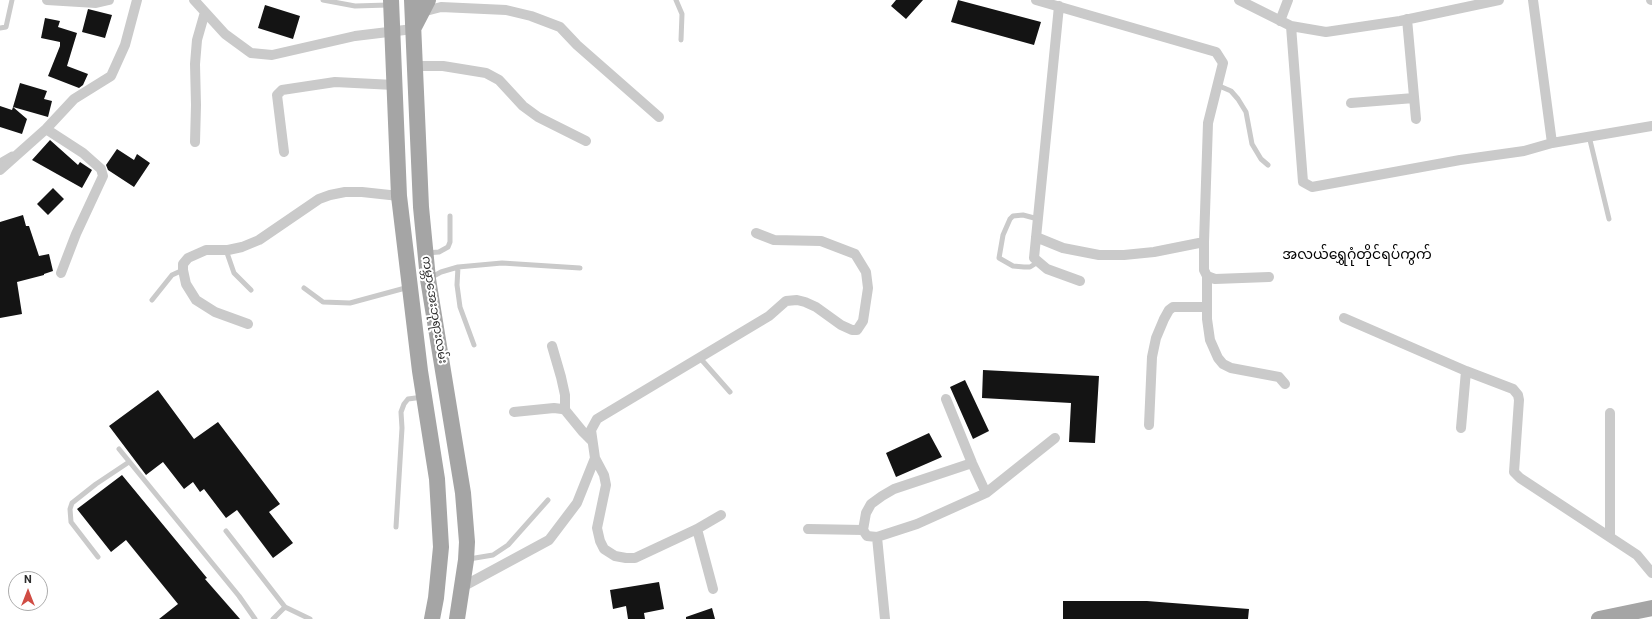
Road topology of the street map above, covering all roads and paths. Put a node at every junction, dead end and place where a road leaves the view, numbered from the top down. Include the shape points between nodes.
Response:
1 (12, 0) edge
2 (47, 0) edge
3 (109, 0) edge
4 (137, 0) edge
5 (194, 0) edge
6 (323, 0) edge
7 (676, 0) edge
8 (1036, 0) edge
9 (1239, 0) edge
10 (1288, 0) edge
11 (1499, 0) edge
12 (1533, 0) edge
13 (391, 3) edge
14 (421, 4) edge
15 (1461, 4) edge
16 (1059, 6) junction
17 (205, 12) junction
18 (1407, 19) junction
19 (1280, 21) junction
20 (1291, 26) junction
21 (0, 28) edge
22 (413, 29) junction
23 (392, 31) junction
24 (682, 40) dead end
25 (414, 66) junction
26 (394, 85) junction
27 (1217, 85) junction
28 (1414, 98) junction
29 (1350, 103) dead end
30 (659, 117) dead end
31 (1416, 118) dead end
32 (1652, 126) edge
33 (46, 129) junction
34 (1589, 136) junction
35 (586, 141) dead end
36 (195, 142) dead end
37 (1552, 143) junction
38 (29, 145) junction
39 (284, 152) dead end
40 (0, 161) edge
41 (1268, 165) dead end
42 (0, 170) edge
43 (399, 196) junction
44 (450, 216) dead end
45 (1038, 219) junction
46 (1609, 219) dead end
47 (756, 233) dead end
48 (1036, 237) junction
49 (1204, 242) junction
50 (226, 250) junction
51 (425, 253) junction
52 (1038, 262) junction
53 (458, 267) junction
54 (580, 268) dead end
55 (183, 270) junction
56 (61, 273) dead end
57 (1207, 276) junction
58 (1269, 277) dead end
59 (428, 279) junction
60 (1080, 281) dead end
61 (410, 287) junction
62 (304, 288) dead end
63 (251, 290) dead end
64 (152, 300) dead end
65 (1207, 308) junction
66 (1344, 318) dead end
67 (248, 324) dead end
68 (474, 345) dead end
69 (552, 346) dead end
70 (700, 358) junction
71 (444, 369) junction
72 (420, 371) junction
73 (1466, 371) junction
74 (1285, 384) dead end
75 (730, 392) dead end
76 (424, 397) junction
77 (946, 399) dead end
78 (565, 410) junction
79 (514, 412) dead end
80 (1610, 413) dead end
81 (1148, 425) dead end
82 (1461, 428) dead end
83 (1055, 438) dead end
84 (592, 441) junction
85 (119, 449) dead end
86 (595, 458) junction
87 (129, 462) junction
88 (972, 463) junction
89 (437, 480) junction
90 (463, 493) junction
91 (986, 494) junction
92 (548, 500) dead end
93 (721, 515) dead end
94 (396, 527) dead end
95 (697, 529) junction
96 (808, 529) dead end
97 (863, 530) junction
98 (226, 531) dead end
99 (877, 537) junction
100 (1610, 537) junction
101 (98, 557) dead end
102 (466, 560) junction
103 (1652, 573) edge
104 (462, 587) junction
105 (713, 589) dead end
106 (285, 606) junction
107 (1652, 608) edge
108 (255, 619) edge
109 (273, 619) edge
110 (310, 619) edge
111 (432, 619) edge
112 (457, 619) edge
113 (885, 619) edge
114 (1599, 619) edge

1 - 21 lane via 6,27
2 - 3 street via 96,3
4 - 33 street via 125,44 111,76 74,99
5 - 17 street
6 - 13 lane via 355,6
7 - 24 lane via 682,14
8 - 16 street
9 - 19 street
10 - 19 street
11 - 15 street
12 - 37 street
13 - 23 main road, ကမ္ဘာအေးဘုရားလမ်း
14 - 22 main road, ကမ္ဘာအေးဘုရားလမ်း
14 - 30 street via 506,10 560,27
15 - 18 street
16 - 27 street via 1216,52 1223,63
16 - 45 street
17 - 23 street via 225,34 251,52 272,55 355,36
17 - 36 street via 197,40 195,64
18 - 20 street via 1326,32
18 - 28 street
19 - 20 street
20 - 37 street via 1303,182 1312,187 1524,151
22 - 23 street
22 - 25 main road, ကမ္ဘာအေးဘုရားလမ်း
23 - 26 main road, ကမ္ဘာအေးဘုရားလမ်း
25 - 35 street via 443,66 486,73 499,80 523,106 538,117
25 - 51 main road, ကမ္ဘာအေးဘုရားလမ်း
26 - 39 street via 335,82 282,90 277,95
26 - 43 main road, ကမ္ဘာအေးဘုရားလမ်း
27 - 41 lane via 1231,91 1238,99 1246,112 1252,144
27 - 49 street via 1208,124
28 - 29 street
28 - 31 street
32 - 34 street
33 - 38 street
33 - 56 street via 83,153 101,169 103,176
34 - 37 street
34 - 46 lane
38 - 40 lane
38 - 42 street
43 - 50 street via 362,192 330,195 319,199 259,240
43 - 61 main road, ကမ္ဘာအေးဘုရားလမ်း
44 - 51 lane via 448,247 439,252
45 - 48 street
45 - 52 lane via 1023,215 1013,216 1003,236 998,258 1013,266 1030,267
47 - 70 street via 774,240 821,242 855,254 866,272 868,288 863,322 858,330 852,330 805,302 786,302 769,316
48 - 49 street via 1064,248 1099,255 1124,256
48 - 52 street via 1034,258
49 - 57 street via 1204,270
50 - 55 street via 197,252 183,264
50 - 63 lane via 234,273
51 - 59 main road, ကမ္ဘာအေးဘုရားလမ်း
52 - 60 street via 1047,269
53 - 54 lane via 502,263
53 - 59 lane
53 - 68 lane via 460,307
55 - 64 lane via 172,275
55 - 67 street via 186,284 196,300 215,312
57 - 58 street via 1215,279
57 - 65 street
59 - 71 main road, ကမ္ဘာအေးဘုရားလမ်း
61 - 62 lane via 350,302 323,302
61 - 72 main road, ကမ္ဘာအေးဘုရားလမ်း
65 - 74 street via 1210,340 1223,364 1231,368 1279,377
65 - 81 street via 1172,307 1164,319 1152,357
66 - 73 street
69 - 78 street via 565,395
70 - 75 lane
70 - 84 street via 597,419 591,430
71 - 72 main road
71 - 90 main road, ကမ္ဘာအေးဘုရားလမ်း
72 - 76 main road, ကမ္ဘာအေးဘုရားလမ်း
73 - 82 street
73 - 100 street via 1513,388 1518,395 1514,472
76 - 89 main road, ကမ္ဘာအေးဘုရားလမ်း
76 - 94 lane via 408,399 401,412
77 - 88 street
78 - 79 street via 554,408
78 - 84 street
80 - 100 street
83 - 91 street
84 - 86 street
85 - 87 lane
86 - 95 street via 604,474 606,485 597,528 604,549 615,556 635,558
86 - 104 street via 577,503 549,540
87 - 101 lane via 96,484 72,503 70,508 71,522
87 - 108 lane
88 - 91 street
88 - 97 street via 894,489 882,496 871,504 866,513
89 - 90 main road
89 - 111 main road, ကမ္ဘာအေးဘုရားလမ်း via 441,547
90 - 102 main road, ကမ္ဘာအေးဘုရားလမ်း
91 - 99 street via 917,524
92 - 102 lane via 508,545 493,554
93 - 95 street
95 - 105 street
96 - 97 street
97 - 99 street via 867,536
98 - 106 lane
99 - 113 street
100 - 103 street via 1637,555
102 - 104 main road, ကမ္ဘာအေးဘုရားလမ်း
104 - 112 main road, ကမ္ဘာအေးဘုရားလမ်း
106 - 109 lane
106 - 110 lane
107 - 114 main road

